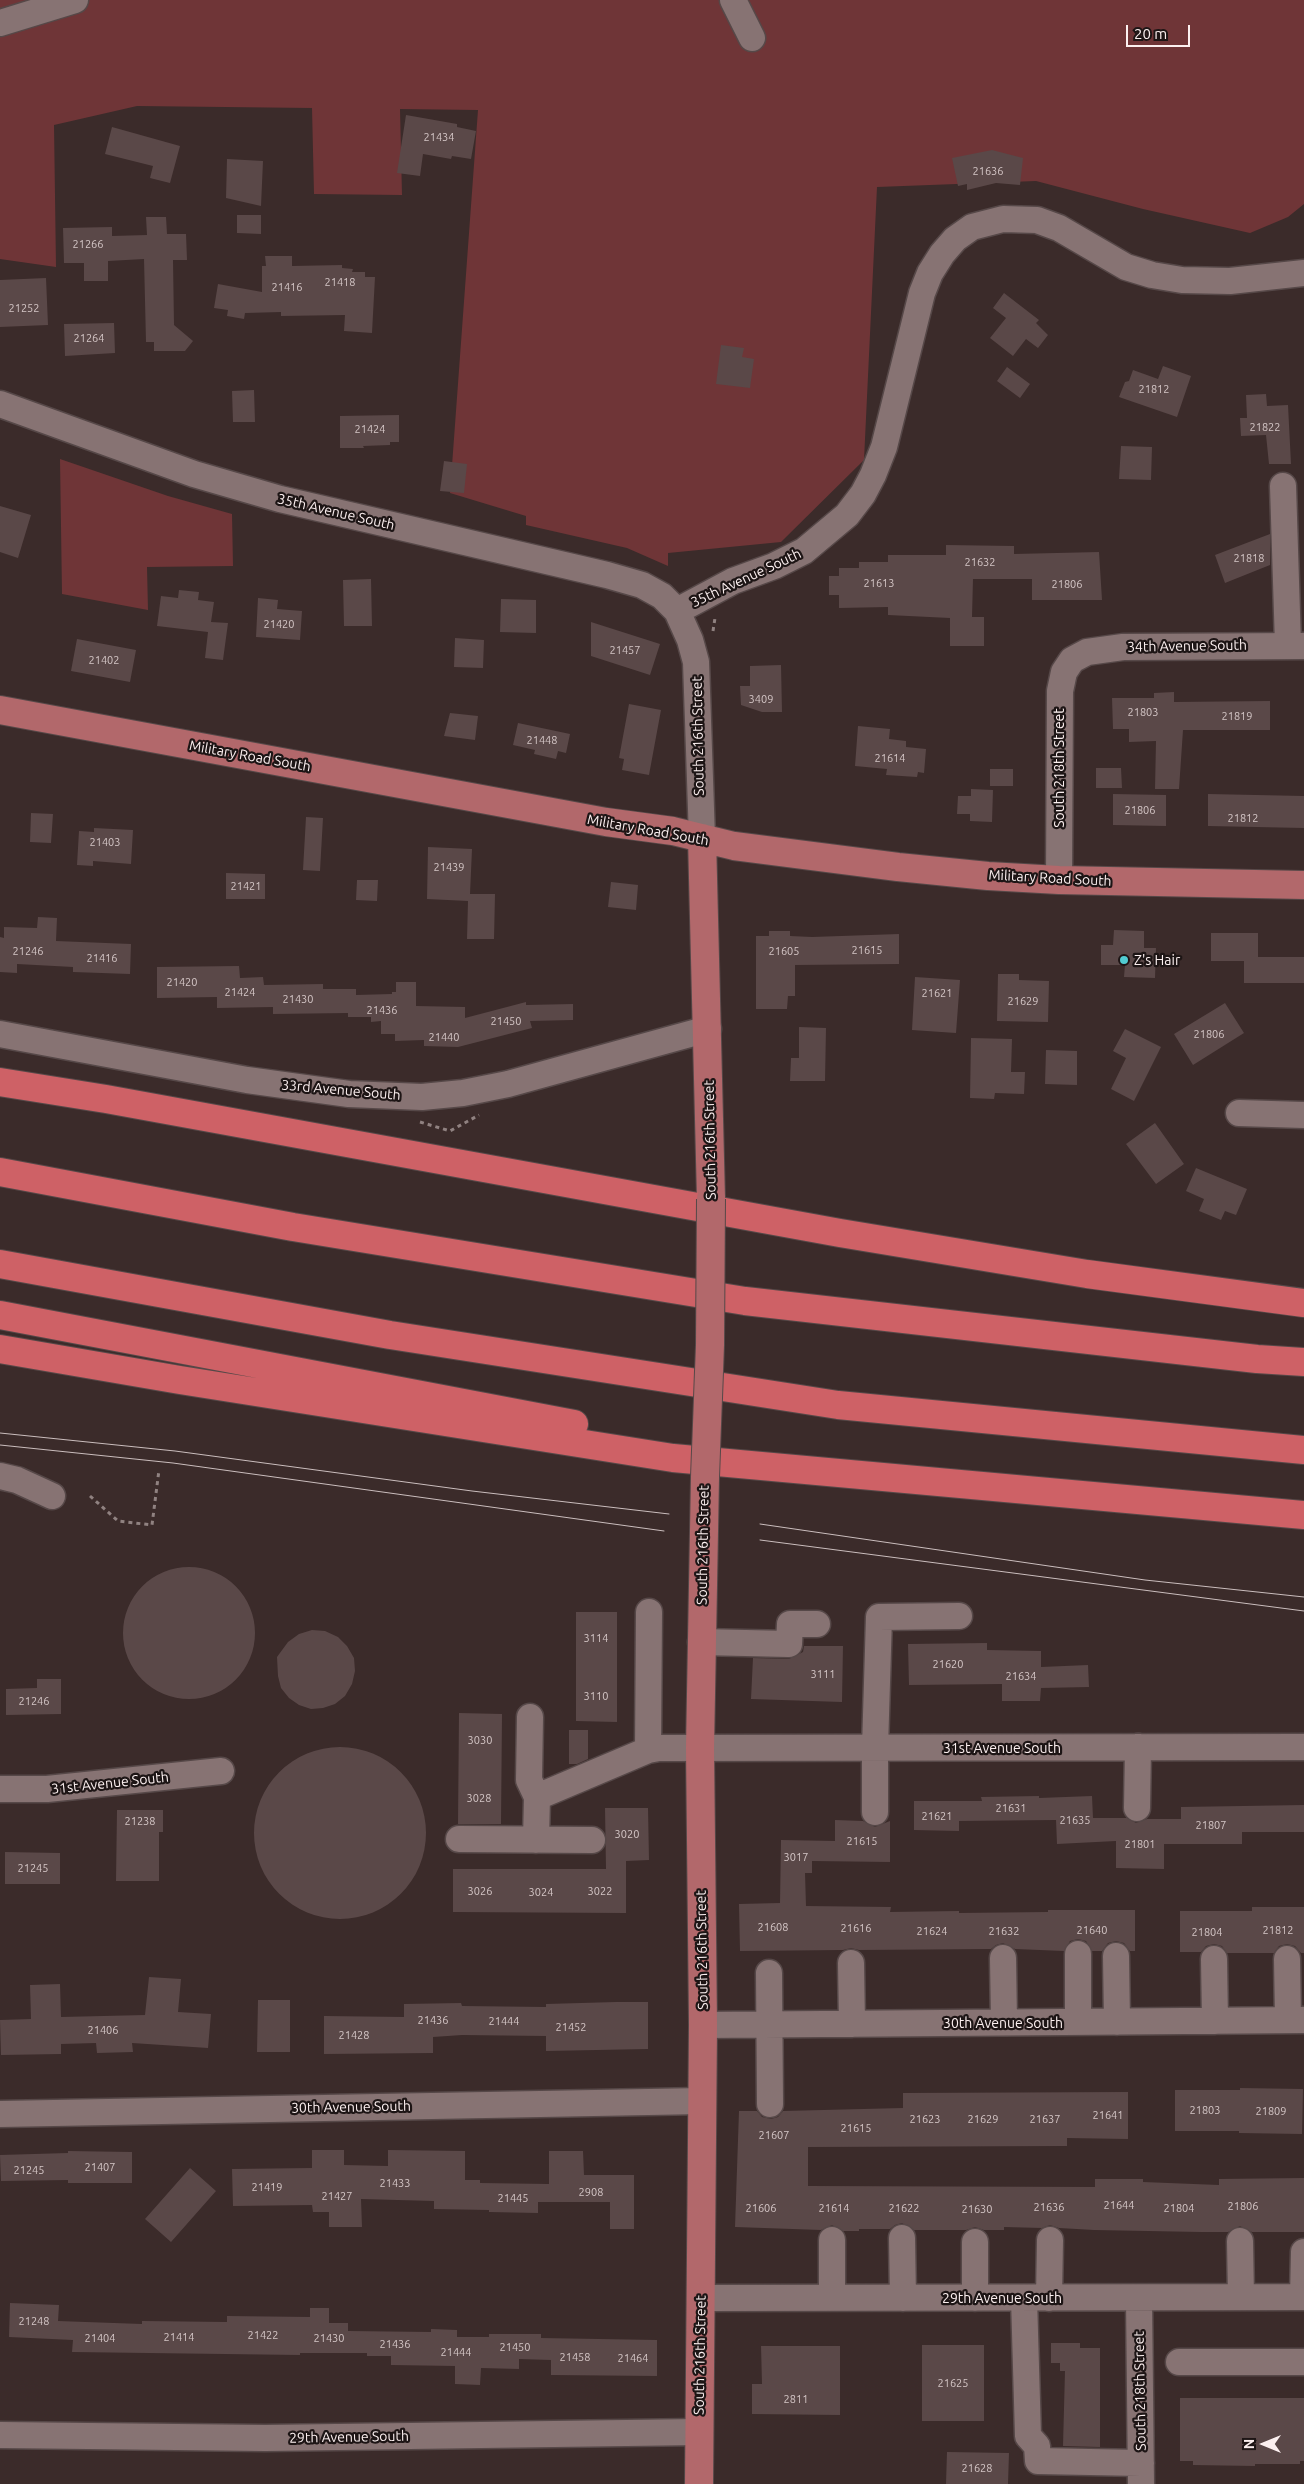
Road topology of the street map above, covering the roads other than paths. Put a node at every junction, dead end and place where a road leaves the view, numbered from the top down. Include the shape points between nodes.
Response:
1 (75, 0) edge
2 (733, 0) edge
3 (0, 23) edge
4 (752, 38) dead end
5 (1304, 273) edge
6 (0, 404) edge
7 (1283, 486) dead end
8 (677, 610) junction
9 (1296, 645) edge
10 (1072, 660) joint
11 (0, 710) edge
12 (702, 838) junction
13 (1059, 880) junction
14 (1304, 885) edge
15 (708, 1029) junction
16 (0, 1034) edge
17 (0, 1082) edge
18 (1239, 1113) dead end
19 (1304, 1115) edge
20 (0, 1172) edge
21 (0, 1264) edge
22 (1304, 1303) edge
23 (0, 1314) edge
24 (0, 1349) edge
25 (1304, 1362) edge
26 (1304, 1450) edge
27 (0, 1476) edge
28 (999, 1486) junction
29 (52, 1496) dead end
30 (1304, 1515) edge
31 (649, 1612) dead end
32 (959, 1616) dead end
33 (817, 1624) dead end
34 (701, 1642) junction
35 (530, 1717) dead end
36 (1304, 1747) edge
37 (700, 1748) junction
38 (875, 1748) junction
39 (1138, 1748) junction
40 (648, 1750) junction
41 (221, 1771) dead end
42 (0, 1789) edge
43 (537, 1797) junction
44 (1137, 1808) dead end
45 (876, 1812) dead end
46 (459, 1840) dead end
47 (536, 1840) junction
48 (592, 1840) dead end
49 (1078, 1954) dead end
50 (1116, 1956) dead end
51 (1003, 1958) dead end
52 (1214, 1959) dead end
53 (1287, 1959) dead end
54 (850, 1963) dead end
55 (769, 1973) dead end
56 (1296, 2020) edge
57 (1215, 2021) junction
58 (1004, 2022) junction
59 (1078, 2022) junction
60 (1117, 2022) junction
61 (770, 2024) junction
62 (852, 2024) junction
63 (703, 2025) junction
64 (702, 2101) junction
65 (770, 2104) dead end
66 (0, 2114) edge
67 (902, 2238) dead end
68 (832, 2240) dead end
69 (1050, 2240) dead end
70 (1240, 2241) dead end
71 (975, 2242) dead end
72 (1304, 2252) edge
73 (1241, 2297) junction
74 (1304, 2297) edge
75 (701, 2298) junction
76 (832, 2298) junction
77 (903, 2298) junction
78 (975, 2298) junction
79 (1024, 2298) junction
80 (1049, 2298) junction
81 (1140, 2298) junction
82 (1180, 2362) dead end
83 (1304, 2362) edge
84 (698, 2432) junction
85 (0, 2435) edge
86 (1141, 2473) edge
87 (699, 2484) edge

1 - 3 street
2 - 4 street
5 - 8 street, 35th Avenue South via 1230,281 1182,280 1126,267 1059,228 1037,220 1003,219 972,227 955,239 930,273 922,293 884,446 870,481 847,515 804,551 733,581
6 - 8 street, 35th Avenue South via 194,474 280,499 642,585 662,596
7 - 9 street
8 - 12 street, South 216th Street via 696,662
9 - 10 street, 34th Avenue South via 1123,646 1087,652
10 - 13 street, South 218th Street via 1064,672 1060,691
11 - 12 main road, Military Road South
12 - 13 main road, Military Road South via 734,846 898,867
12 - 15 main road, South 216th Street
13 - 14 main road, Military Road South
15 - 16 street, 33rd Avenue South via 508,1084 422,1097 349,1094 247,1080
15 - 34 main road, South 216th Street, bridge via 710,1345
17 - 22 highway via 840,1233 1087,1274
18 - 19 street
20 - 25 highway via 293,1227 745,1301
21 - 26 highway via 390,1335 838,1405
23 - 28 highway via 663,1441 733,1453
24 - 28 highway via 673,1458
27 - 29 street
28 - 30 highway
31 - 40 street
32 - 38 street via 879,1617
33 - 34 street via 790,1624 789,1644
34 - 37 main road, South 216th Street
35 - 43 street via 529,1780
36 - 39 street, 31st Avenue South
37 - 38 street, 31st Avenue South
37 - 40 street, 31st Avenue South
37 - 63 main road, South 216th Street
38 - 39 street, 31st Avenue South
38 - 45 street
39 - 44 street
40 - 43 street, 31st Avenue South
41 - 42 street, 31st Avenue South via 47,1789
43 - 47 street
46 - 47 street
47 - 48 street
49 - 59 street
50 - 60 street
51 - 58 street
52 - 57 street
53 - 56 street
54 - 62 street
55 - 61 street
56 - 57 street, 30th Avenue South
57 - 60 street, 30th Avenue South
58 - 59 street, 30th Avenue South
58 - 62 street, 30th Avenue South
59 - 60 street, 30th Avenue South
61 - 62 street, 30th Avenue South
61 - 63 street, 30th Avenue South
61 - 65 street
63 - 64 main road, South 216th Street
64 - 66 street, 30th Avenue South
64 - 75 main road, South 216th Street
67 - 77 street
68 - 76 street
69 - 80 street
70 - 73 street
71 - 78 street
72 - 74 street
73 - 74 street, 29th Avenue South
73 - 81 street, 29th Avenue South
75 - 76 street, 29th Avenue South
75 - 84 main road, South 216th Street
76 - 77 street, 29th Avenue South
77 - 78 street, 29th Avenue South
78 - 79 street, 29th Avenue South
79 - 80 street, 29th Avenue South
79 - 86 street via 1028,2436 1037,2446 1038,2461
80 - 81 street, 29th Avenue South
81 - 86 street, South 218th Street
82 - 83 street
84 - 85 street, 29th Avenue South via 265,2438
84 - 87 main road, South 216th Street

